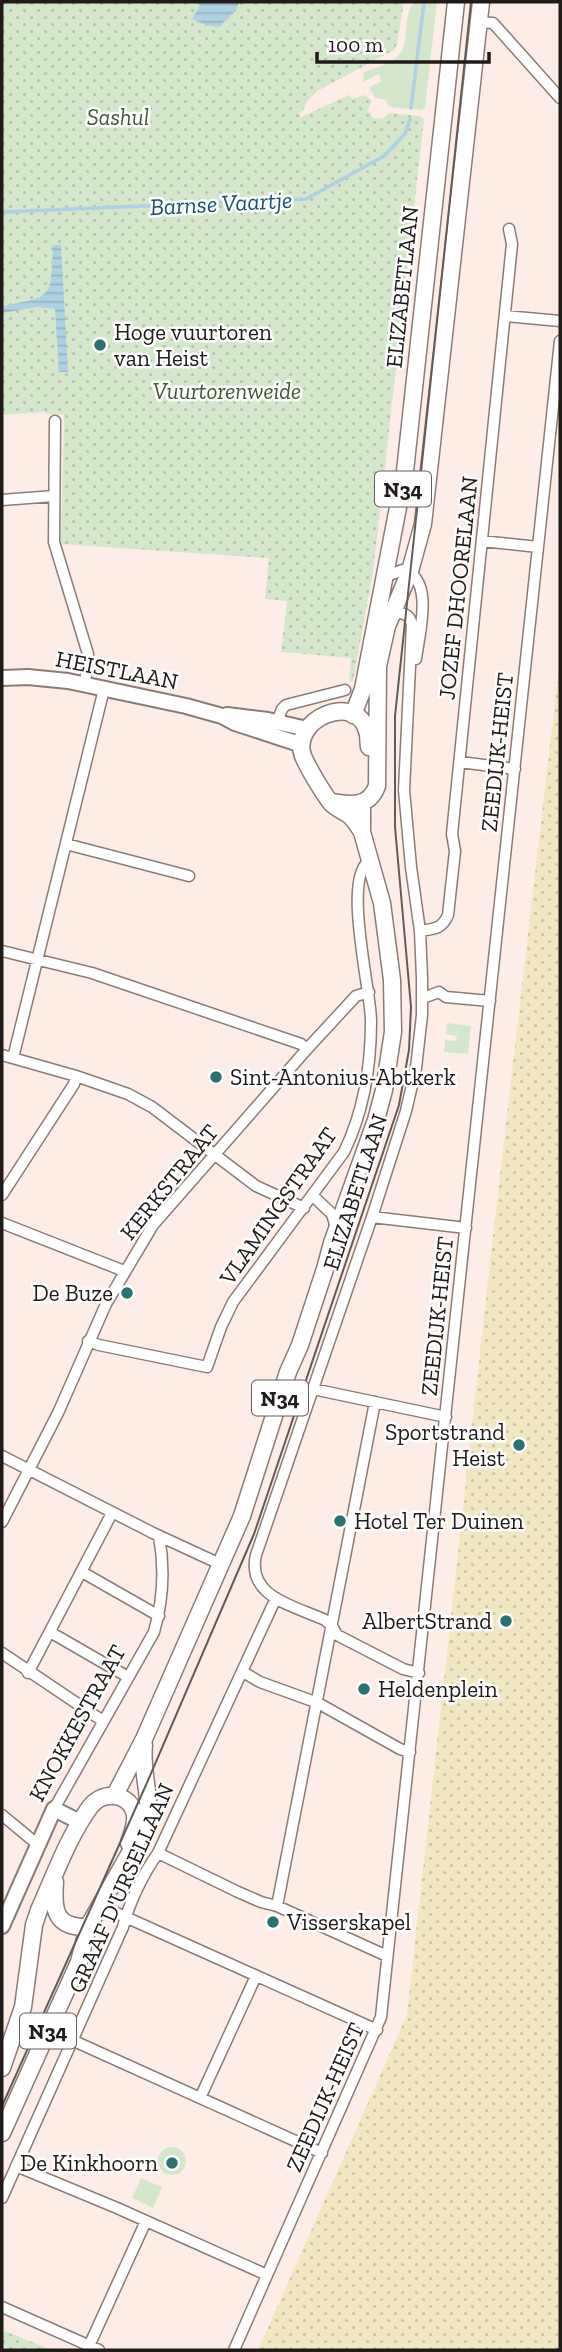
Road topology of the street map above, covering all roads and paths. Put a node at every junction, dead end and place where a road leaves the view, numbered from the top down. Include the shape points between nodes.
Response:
1 (456, 2) edge
2 (481, 2) edge
3 (480, 22) junction
4 (560, 98) edge
5 (509, 229) dead end
6 (505, 316) junction
7 (560, 321) edge
8 (560, 341) edge
9 (55, 421) dead end
10 (54, 496) junction
11 (2, 500) edge
12 (482, 541) junction
13 (538, 547) junction
14 (410, 571) junction
15 (386, 576) junction
16 (392, 615) junction
17 (2, 678) edge
18 (85, 684) junction
19 (104, 689) junction
20 (345, 690) dead end
21 (353, 715) junction
22 (222, 716) junction
23 (278, 722) junction
24 (307, 729) junction
25 (407, 729) junction
26 (302, 745) junction
27 (460, 762) junction
28 (377, 764) junction
29 (515, 769) junction
30 (331, 802) junction
31 (362, 803) junction
32 (362, 832) junction
33 (66, 844) junction
34 (371, 860) junction
35 (189, 876) dead end
36 (420, 931) junction
37 (2, 951) edge
38 (39, 959) junction
39 (369, 992) junction
40 (423, 998) junction
41 (490, 1002) junction
42 (307, 1049) junction
43 (2, 1055) edge
44 (13, 1058) junction
45 (76, 1076) junction
46 (215, 1155) junction
47 (2, 1195) edge
48 (313, 1196) junction
49 (304, 1208) junction
50 (372, 1217) junction
51 (2, 1223) edge
52 (466, 1228) junction
53 (337, 1230) junction
54 (124, 1271) junction
55 (89, 1341) junction
56 (313, 1389) junction
57 (376, 1402) junction
58 (446, 1417) junction
59 (2, 1456) edge
60 (30, 1471) junction
61 (111, 1513) junction
62 (2, 1522) edge
63 (159, 1536) junction
64 (220, 1564) junction
65 (82, 1572) junction
66 (276, 1598) junction
67 (159, 1616) junction
68 (332, 1626) junction
69 (51, 1632) junction
70 (2, 1653) edge
71 (243, 1672) junction
72 (29, 1673) junction
73 (419, 1673) junction
74 (128, 1677) junction
75 (318, 1703) junction
76 (103, 1721) junction
77 (144, 1739) junction
78 (410, 1752) junction
79 (115, 1795) junction
80 (54, 1809) junction
81 (2, 1815) edge
82 (80, 1822) junction
83 (37, 1844) junction
84 (158, 1853) junction
85 (124, 1866) junction
86 (56, 1872) junction
87 (6, 1904) edge
88 (101, 1906) junction
89 (277, 1906) junction
90 (126, 1917) junction
91 (2, 1926) edge
92 (88, 1927) junction
93 (387, 1955) junction
94 (256, 1976) junction
95 (377, 2030) junction
96 (74, 2041) junction
97 (2, 2068) edge
98 (200, 2098) junction
99 (2, 2133) edge
100 (322, 2153) junction
101 (16, 2166) junction
102 (2, 2198) edge
103 (146, 2221) junction
104 (267, 2275) junction
105 (2, 2307) edge
106 (94, 2348) edge
107 (234, 2350) edge

1 - 15 main road, ELIZABETLAAN / N34 via 405,471
2 - 3 main road, N34
3 - 4 street via 493,23
3 - 14 main road, ELIZABETLAAN / N34 via 423,524
5 - 6 street, JOZEF DHOORELAAN via 512,244
6 - 7 street
6 - 12 street, JOZEF DHOORELAAN
8 - 13 street, ZEEDIJK-HEIST
9 - 10 street
10 - 11 street
10 - 18 street via 56,554 88,654
12 - 13 street
12 - 27 street, JOZEF DHOORELAAN
13 - 29 street, ZEEDIJK-HEIST
14 - 15 street
14 - 16 main road, ELIZABETLAAN / N34
14 - 25 street, ELIZABETLAAN via 421,584 423,598
15 - 21 main road, ELIZABETLAAN / N34 via 363,689
16 - 25 street, ELIZABETLAAN via 405,614 412,625
16 - 28 main road, ELIZABETLAAN / N34 via 377,666
17 - 18 main road, HEISTLAAN
18 - 19 main road, HEISTLAAN
19 - 22 main road, HEISTLAAN
19 - 33 street
20 - 23 street via 286,705
21 - 24 main road via 324,714
21 - 28 main road, N34 via 367,730 370,757
22 - 23 main road, HEISTLAAN
22 - 26 main road, HEISTLAAN
23 - 24 main road, HEISTLAAN
24 - 26 main road
25 - 36 street, ELIZABETLAAN via 405,819
26 - 30 main road, N34 via 303,755
27 - 29 street
27 - 36 street, JOZEF DHOORELAAN via 448,915 444,924
28 - 31 main road, N34 via 374,793
29 - 41 street, ZEEDIJK-HEIST
30 - 31 main road
30 - 32 main road, N34
31 - 32 main road, N34
32 - 34 main road, N34
33 - 35 street
33 - 38 street
34 - 39 street, VLAMINGSTRAAT via 360,869 356,901
34 - 53 main road, N34 via 392,980 393,1032 376,1120
36 - 40 street, ELIZABETLAAN
37 - 38 street
38 - 42 street via 92,973
38 - 44 street
39 - 42 street, KERKSTRAAT via 356,996
39 - 48 street, VLAMINGSTRAAT via 370,1060 362,1105 344,1152
40 - 41 street via 439,992 446,997
40 - 50 street, ELIZABETLAAN via 411,1089
41 - 52 street, ZEEDIJK-HEIST
42 - 46 street, KERKSTRAAT
43 - 44 street
44 - 45 street
45 - 46 street via 152,1107
45 - 47 street
46 - 49 street via 256,1186
46 - 54 street, KERKSTRAAT via 153,1226
48 - 49 street, VLAMINGSTRAAT
48 - 53 street via 332,1214
49 - 55 street, VLAMINGSTRAAT via 233,1302 207,1367
50 - 52 street
50 - 56 street, ELIZABETLAAN
51 - 54 street
52 - 58 street, ZEEDIJK-HEIST
53 - 64 main road, N34 via 249,1496
54 - 55 street, KERKSTRAAT
55 - 60 street, KERKSTRAAT
56 - 57 street
56 - 66 street, ELIZABETLAAN via 256,1555 254,1573 263,1590
57 - 58 street
57 - 68 street
58 - 73 street, ZEEDIJK-HEIST
59 - 60 street
60 - 61 street
60 - 62 street, KERKSTRAAT
61 - 63 street
61 - 65 street
63 - 64 street
63 - 67 street, KNOKKESTRAAT via 163,1579
64 - 77 main road, N34
65 - 67 street
65 - 69 street
66 - 68 street
66 - 71 street
67 - 74 street, KNOKKESTRAAT
68 - 73 street via 337,1635
68 - 75 street
69 - 72 street
69 - 74 street
70 - 72 street
71 - 75 street
71 - 84 street, GRAAF D'URSELLAAN
72 - 76 street
73 - 78 street, ZEEDIJK-HEIST
74 - 76 street, KNOKKESTRAAT
75 - 78 street
75 - 89 street
76 - 80 street, KNOKKESTRAAT
77 - 79 main road, N34
77 - 85 main road, N34 via 148,1821
78 - 93 street, ZEEDIJK-HEIST
79 - 82 main road, N34 via 95,1801
79 - 85 main road, N34 via 130,1804 135,1818
80 - 82 main road
80 - 83 main road, KNOKKESTRAAT
81 - 83 street
82 - 86 main road, N34
83 - 87 main road, KNOKKESTRAAT
84 - 89 street
84 - 90 street, GRAAF D'URSELLAAN
85 - 88 main road, N34
86 - 92 main road, N34 via 57,1914 67,1923
86 - 97 main road, N34 via 34,1925 23,2007
87 - 91 main road, KNOKKESTRAAT
88 - 90 street
88 - 92 main road, N34
89 - 93 street
90 - 94 street
90 - 96 street, GRAAF D'URSELLAAN
92 - 99 main road, N34 via 79,1962
93 - 95 street, ZEEDIJK-HEIST
94 - 95 street
94 - 98 street
95 - 100 street, ZEEDIJK-HEIST
96 - 98 street
96 - 101 street, GRAAF D'URSELLAAN
98 - 100 street
100 - 104 street, ZEEDIJK-HEIST
101 - 102 street, GRAAF D'URSELLAAN
101 - 103 street
103 - 104 street
103 - 106 street
104 - 107 street, ZEEDIJK-HEIST
105 - 106 street

